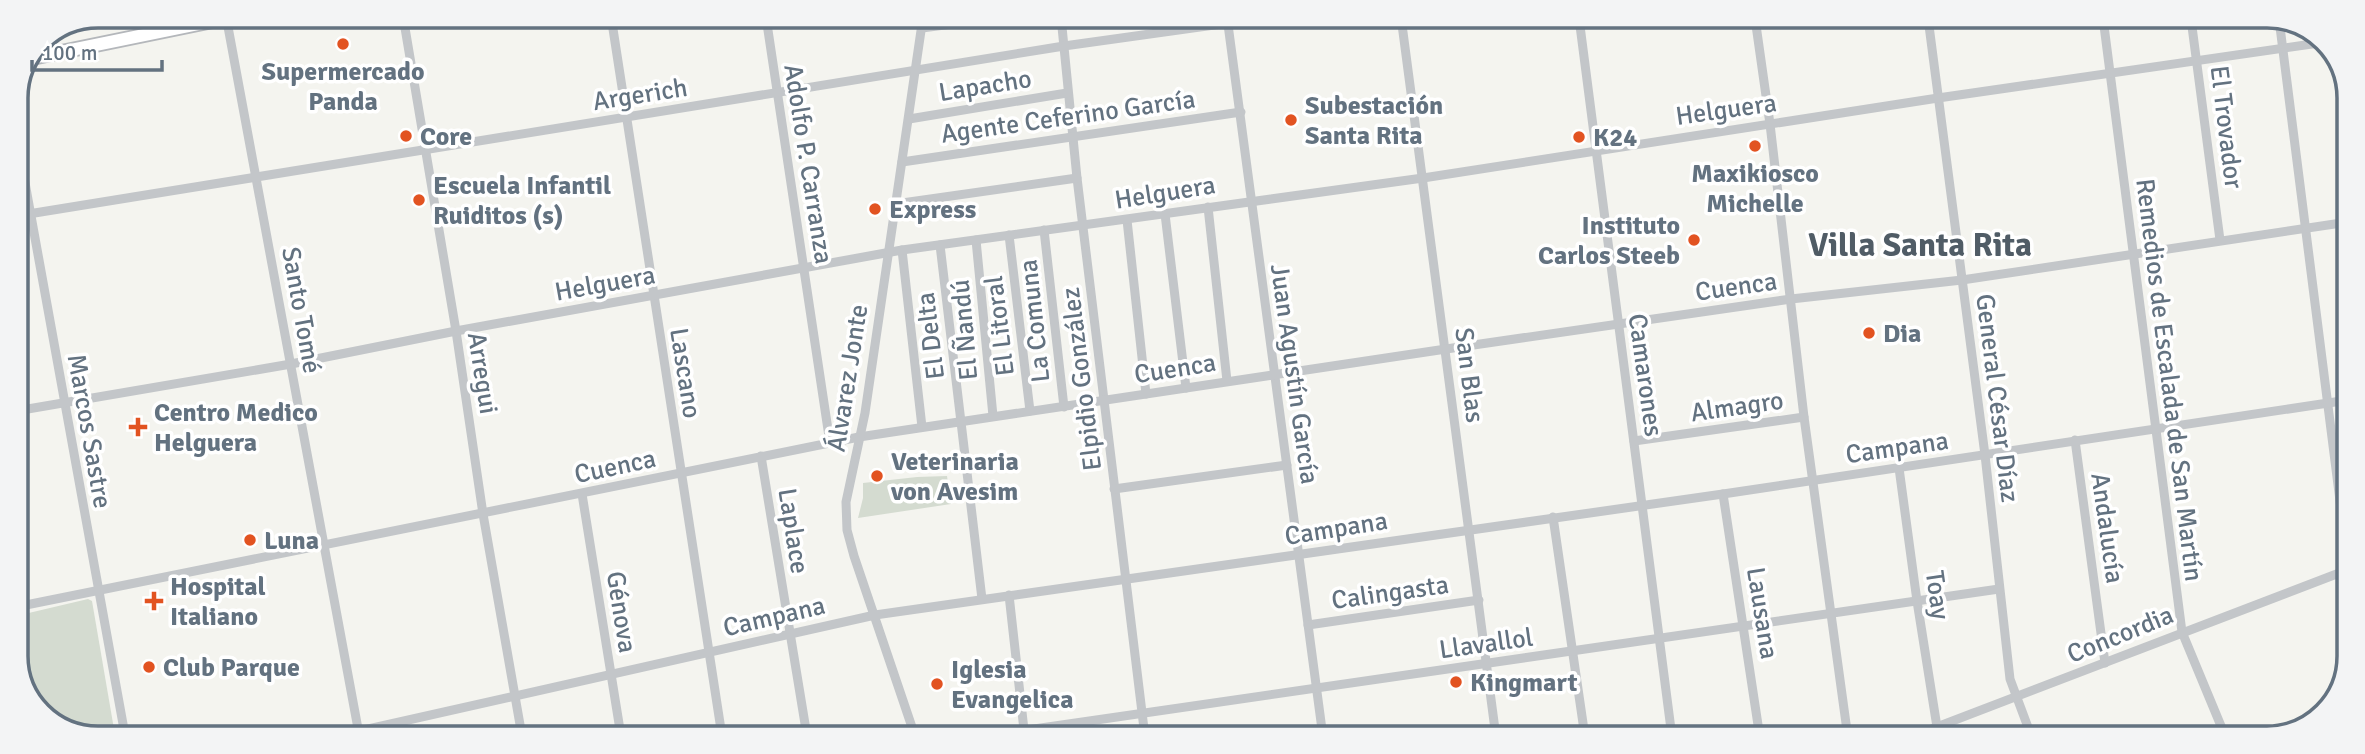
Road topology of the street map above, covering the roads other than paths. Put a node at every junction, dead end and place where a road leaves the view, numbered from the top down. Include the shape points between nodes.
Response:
1 (177, 28) edge
2 (232, 28) edge
3 (405, 28) edge
4 (613, 28) edge
5 (768, 28) edge
6 (922, 28) edge
7 (1062, 28) edge
8 (1182, 28) edge
9 (1229, 28) edge
10 (1402, 28) edge
11 (1581, 28) edge
12 (1756, 28) edge
13 (1929, 28) edge
14 (2104, 28) edge
15 (2192, 28) edge
16 (2280, 29) edge
17 (2312, 44) edge
18 (1064, 46) junction
19 (2283, 48) junction
20 (42, 56) edge
21 (2197, 60) junction
22 (917, 72) junction
23 (2111, 73) junction
24 (777, 93) junction
25 (1067, 93) junction
26 (1938, 98) junction
27 (1241, 112) junction
28 (626, 118) junction
29 (909, 118) junction
30 (1770, 124) junction
31 (1073, 138) junction
32 (424, 149) junction
33 (1597, 149) junction
34 (902, 162) junction
35 (257, 176) junction
36 (1077, 178) junction
37 (1423, 178) junction
38 (28, 197) edge
39 (1251, 200) junction
40 (895, 204) junction
41 (1208, 207) junction
42 (31, 213) junction
43 (28, 214) edge
44 (1165, 214) junction
45 (1127, 220) junction
46 (2337, 224) edge
47 (1084, 225) junction
48 (2305, 229) junction
49 (1044, 230) junction
50 (1009, 235) junction
51 (976, 240) junction
52 (2220, 240) junction
53 (940, 245) junction
54 (902, 250) junction
55 (888, 253) junction
56 (2132, 254) junction
57 (804, 269) junction
58 (1962, 279) junction
59 (653, 295) junction
60 (1791, 299) junction
61 (1618, 324) junction
62 (456, 331) junction
63 (1446, 349) junction
64 (290, 364) junction
65 (1273, 375) junction
66 (1227, 381) junction
67 (1186, 388) junction
68 (1146, 394) junction
69 (1104, 401) junction
70 (2337, 402) edge
71 (63, 403) junction
72 (2328, 403) junction
73 (1064, 407) junction
74 (28, 409) edge
75 (1030, 411) junction
76 (993, 416) junction
77 (1804, 417) junction
78 (960, 421) junction
79 (922, 427) junction
80 (2155, 427) junction
81 (859, 437) junction
82 (2075, 440) junction
83 (1634, 441) junction
84 (830, 443) junction
85 (1985, 455) junction
86 (761, 456) junction
87 (1287, 465) junction
88 (1899, 468) junction
89 (681, 474) junction
90 (2337, 475) edge
91 (1814, 480) junction
92 (1114, 489) junction
93 (582, 494) junction
94 (1723, 494) junction
95 (1641, 505) junction
96 (483, 514) junction
97 (1553, 517) junction
98 (1468, 530) junction
99 (325, 544) junction
100 (1298, 556) junction
101 (2337, 574) edge
102 (1126, 579) junction
103 (1999, 589) junction
104 (97, 591) junction
105 (1009, 595) junction
106 (982, 599) junction
107 (1479, 600) junction
108 (1917, 601) junction
109 (28, 605) edge
110 (875, 614) junction
111 (1831, 614) junction
112 (1308, 625) junction
113 (1744, 626) junction
114 (2182, 632) junction
115 (789, 634) junction
116 (1658, 638) junction
117 (708, 652) junction
118 (1573, 652) junction
119 (2105, 663) junction
120 (1487, 664) junction
121 (611, 674) junction
122 (1317, 689) junction
123 (516, 694) junction
124 (2016, 698) junction
125 (1141, 713) junction
126 (123, 726) edge
127 (357, 726) edge
128 (386, 726) edge
129 (521, 726) edge
130 (619, 726) edge
131 (720, 726) edge
132 (805, 726) edge
133 (912, 726) edge
134 (1024, 726) edge
135 (1052, 726) edge
136 (1143, 726) edge
137 (1322, 726) edge
138 (1495, 726) edge
139 (1584, 726) edge
140 (1670, 726) edge
141 (1758, 726) edge
142 (1846, 726) edge
143 (1937, 726) edge
144 (1940, 726) edge
145 (2027, 726) edge
146 (2222, 726) edge

1 - 20 main road
2 - 35 street, Santo Tomé
3 - 32 street, Arregui
4 - 28 street, Lascano
5 - 24 street, Adolfo P. Carranza
6 - 22 street, Álvarez Jonte
7 - 18 street, Elpidio González
8 - 18 street, Argerich
9 - 27 street, Juan Agustín García
10 - 37 street, San Blas
11 - 33 street, Camarones
12 - 30 street
13 - 26 street, General César Díaz
14 - 23 street, Remedios de Escalada de San Martín
15 - 21 street, El Trovador
16 - 19 street
17 - 19 street, Helguera
18 - 22 street, Argerich
18 - 25 street, Elpidio González
19 - 21 street, Helguera
19 - 48 street
21 - 23 street, Helguera
21 - 52 street, El Trovador
22 - 24 street, Argerich
22 - 29 street, Álvarez Jonte
23 - 26 street, Helguera
23 - 56 street, Remedios de Escalada de San Martín
24 - 28 street, Argerich
24 - 57 street, Adolfo P. Carranza
25 - 29 street, Lapacho
25 - 31 street, Elpidio González
26 - 30 street, Helguera
26 - 58 street, General César Díaz
27 - 31 street, Agente Ceferino García
27 - 39 street, Juan Agustín García
28 - 32 street, Argerich
28 - 59 street, Lascano
29 - 34 street, Álvarez Jonte
30 - 33 street, Helguera
30 - 60 street
31 - 34 street, Agente Ceferino García
31 - 36 street, Elpidio González
32 - 35 street, Argerich
32 - 62 street, Arregui
33 - 37 street, Helguera
33 - 61 street, Camarones
34 - 40 street, Álvarez Jonte
35 - 42 street, Argerich
35 - 64 street, Santo Tomé
36 - 40 street
36 - 47 street, Elpidio González
37 - 39 street, Helguera
37 - 63 street, San Blas
38 - 42 street, Marcos Sastre
39 - 41 street, Helguera
39 - 65 street, Juan Agustín García
40 - 55 street, Álvarez Jonte
41 - 44 street, Helguera
41 - 66 street
42 - 43 street, Argerich
42 - 71 street, Marcos Sastre
44 - 45 street, Helguera
44 - 67 street
45 - 47 street, Helguera
45 - 68 street
46 - 48 street, Cuenca
47 - 49 street, Helguera
47 - 69 street, Elpidio González
48 - 52 street, Cuenca
48 - 72 street
49 - 50 street, Helguera
49 - 73 street, La Comuna
50 - 51 street, Helguera
50 - 75 street, El Litoral
51 - 53 street, Helguera
51 - 76 street, El Ñandú
52 - 56 street, Cuenca
53 - 54 street, Helguera
53 - 78 street, El Delta
54 - 55 street, Helguera
54 - 79 street
55 - 57 street, Helguera
55 - 81 street, Álvarez Jonte
56 - 58 street, Cuenca
56 - 80 street, Remedios de Escalada de San Martín
57 - 59 street, Helguera
57 - 84 street, Adolfo P. Carranza
58 - 60 street, Cuenca
58 - 85 street, General César Díaz
59 - 62 street, Helguera
59 - 89 street, Lascano
60 - 61 street, Cuenca
60 - 77 street
61 - 63 street, Cuenca
61 - 83 street, Camarones
62 - 64 street, Helguera
62 - 96 street, Arregui
63 - 65 street, Cuenca
63 - 98 street, San Blas
64 - 71 street, Helguera
64 - 99 street, Santo Tomé
65 - 66 street, Cuenca
65 - 87 street, Juan Agustín García
66 - 67 street, Cuenca
67 - 68 street, Cuenca
68 - 69 street, Cuenca
69 - 73 street, Cuenca
69 - 92 street, Elpidio González
70 - 72 street, Campana
71 - 74 street, Helguera
71 - 104 street, Marcos Sastre
72 - 80 street, Campana
72 - 90 street
73 - 75 street, Cuenca
75 - 76 street, Cuenca
76 - 78 street, Cuenca
77 - 83 street, Almagro
77 - 91 street
78 - 79 street, Cuenca
78 - 106 street, El Delta
79 - 81 street, Cuenca
80 - 82 street, Campana
80 - 114 street, Remedios de Escalada de San Martín
81 - 84 street, Cuenca
81 - 110 street, Álvarez Jonte via 846,520
82 - 85 street, Campana
82 - 119 street, Andalucía
83 - 95 street, Camarones
84 - 86 street, Cuenca
85 - 88 street, Campana
85 - 103 street, General César Díaz
86 - 89 street, Cuenca
86 - 115 street, Laplace
87 - 92 street
87 - 100 street, Juan Agustín García
88 - 91 street, Campana
88 - 108 street, Toay
89 - 93 street, Cuenca
89 - 117 street, Lascano
91 - 94 street, Campana
91 - 111 street
92 - 102 street, Elpidio González
93 - 96 street, Cuenca
93 - 121 street, Génova
94 - 95 street, Campana
94 - 113 street, Lausana
95 - 97 street, Campana
95 - 116 street, Camarones
96 - 99 street, Cuenca
96 - 123 street, Arregui
97 - 98 street, Campana
97 - 118 street
98 - 100 street, Campana
98 - 107 street, San Blas
99 - 104 street, Cuenca
99 - 127 street, Santo Tomé
100 - 102 street, Campana
100 - 112 street, Juan Agustín García
101 - 114 street, Concordia
102 - 105 street, Campana
102 - 125 street, Elpidio González
103 - 108 street, Llavallol
103 - 124 street, General César Díaz
104 - 109 street, Cuenca
104 - 126 street, Marcos Sastre
105 - 106 street, Campana
105 - 134 street
106 - 110 street, Campana
107 - 112 street, Calingasta
107 - 120 street, San Blas
108 - 111 street, Llavallol
108 - 143 street, Toay
110 - 115 street, Campana
110 - 133 street, Álvarez Jonte
111 - 113 street, Llavallol
111 - 142 street
112 - 122 street, Juan Agustín García
113 - 116 street, Llavallol
113 - 141 street, Lausana
114 - 119 street, Concordia
114 - 146 street, Remedios de Escalada de San Martín
115 - 117 street, Campana
115 - 132 street, Laplace
116 - 118 street, Llavallol
116 - 140 street, Camarones
117 - 121 street, Campana
117 - 131 street, Lascano
118 - 120 street, Llavallol
118 - 139 street
119 - 124 street, Concordia
120 - 122 street, Llavallol
120 - 138 street, San Blas
121 - 123 street, Campana
121 - 130 street, Génova
122 - 125 street, Llavallol
122 - 137 street, Juan Agustín García
123 - 128 street, Campana
123 - 129 street, Arregui
124 - 144 street, Concordia
124 - 145 street, General César Díaz
125 - 135 street, Llavallol
125 - 136 street, Elpidio González

